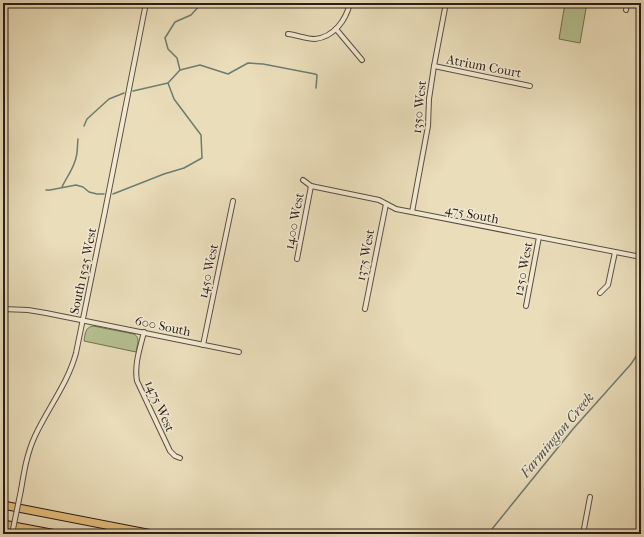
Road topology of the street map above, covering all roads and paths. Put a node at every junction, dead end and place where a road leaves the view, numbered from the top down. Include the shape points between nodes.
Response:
1 (146, 3) edge
2 (350, 3) edge
3 (446, 3) edge
4 (627, 3) edge
5 (626, 10) dead end
6 (336, 29) junction
7 (288, 34) dead end
8 (362, 60) dead end
9 (434, 66) junction
10 (530, 86) dead end
11 (303, 180) dead end
12 (311, 186) junction
13 (233, 201) dead end
14 (386, 204) junction
15 (412, 212) junction
16 (539, 237) junction
17 (615, 252) junction
18 (641, 257) edge
19 (297, 259) dead end
20 (600, 293) dead end
21 (526, 306) dead end
22 (365, 309) dead end
23 (3, 310) edge
24 (83, 320) junction
25 (144, 332) junction
26 (203, 344) junction
27 (239, 352) dead end
28 (180, 458) dead end
29 (590, 497) dead end
30 (3, 505) edge
31 (3, 524) edge
32 (12, 534) edge
33 (56, 534) edge
34 (152, 534) edge
35 (583, 534) edge

1 - 24 street, South 1525 West
2 - 6 street via 346,16
3 - 9 street, 1350 West
4 - 5 street
6 - 7 street via 331,34 316,39
6 - 8 street
9 - 10 street, Atrium Court
9 - 15 street, 1350 West via 428,126
11 - 12 street, 475 South
12 - 14 street, 475 South via 372,198
12 - 19 street, 1400 West
13 - 26 street, 1450 West
14 - 15 street, 475 South
14 - 22 street, 1375 West
15 - 16 street, 475 South
16 - 17 street, 475 South
16 - 21 street, 1250 West
17 - 18 street, 475 South
17 - 20 street via 608,285
23 - 24 street, 600 South via 37,311
24 - 25 street, 600 South
24 - 32 street, South 1525 West, bridge via 69,375 33,441 26,461
25 - 26 street, 600 South
25 - 28 street, 1475 West via 136,366 137,381 170,451
26 - 27 street, 600 South
29 - 35 street
30 - 34 highway
31 - 33 highway

